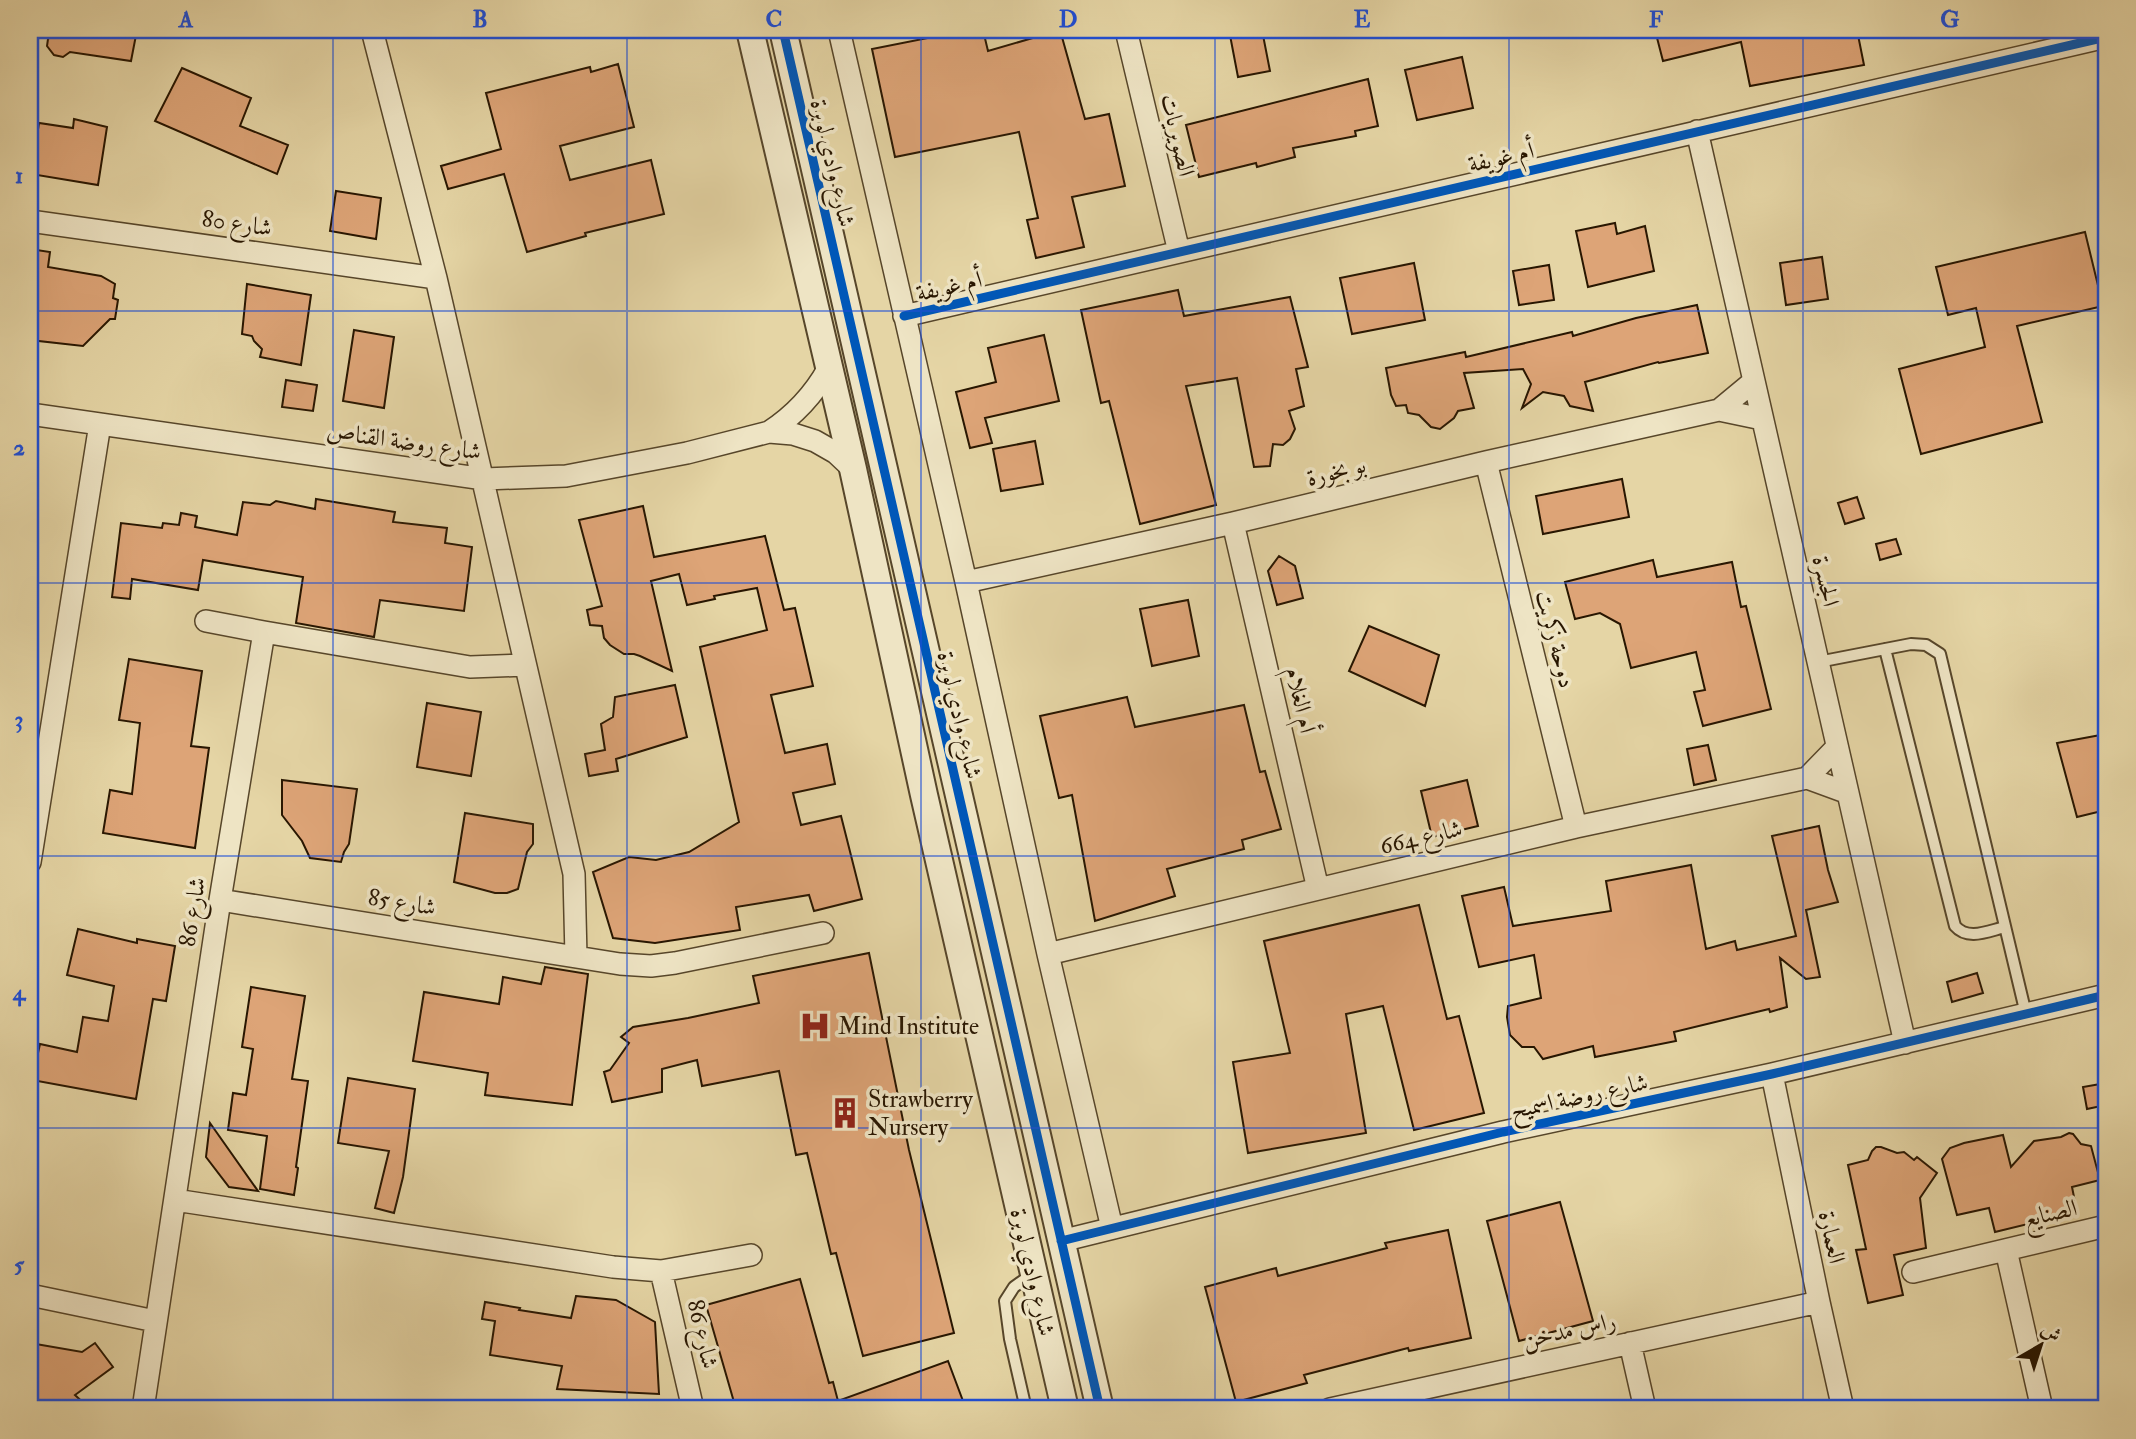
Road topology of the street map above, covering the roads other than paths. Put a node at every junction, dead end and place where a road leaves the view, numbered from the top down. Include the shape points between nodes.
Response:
1 (372, 30) edge
2 (750, 30) edge
3 (783, 30) edge
4 (839, 30) edge
5 (1126, 30) edge
6 (2106, 37) edge
7 (1697, 131) junction
8 (30, 221) edge
9 (1179, 252) junction
10 (436, 278) junction
11 (904, 316) junction
12 (828, 369) junction
13 (1754, 382) junction
14 (1719, 410) junction
15 (30, 414) edge
16 (1762, 419) junction
17 (100, 424) junction
18 (769, 432) junction
19 (1486, 462) junction
20 (853, 469) junction
21 (484, 479) junction
22 (1233, 523) junction
23 (966, 582) junction
24 (206, 621) dead end
25 (264, 632) junction
26 (1885, 649) junction
27 (1818, 662) junction
28 (525, 665) junction
29 (1837, 747) junction
30 (1807, 778) junction
31 (1848, 793) junction
32 (1576, 827) junction
33 (30, 862) edge
34 (1318, 889) junction
35 (220, 900) junction
36 (2005, 927) junction
37 (823, 933) dead end
38 (1048, 954) junction
39 (576, 957) junction
40 (2106, 995) edge
41 (2026, 1014) junction
42 (1905, 1043) junction
43 (1772, 1074) junction
44 (175, 1200) junction
45 (2106, 1226) edge
46 (1112, 1228) junction
47 (1061, 1241) junction
48 (2006, 1250) junction
49 (751, 1255) dead end
50 (661, 1271) junction
51 (1913, 1272) dead end
52 (1034, 1273) junction
53 (30, 1295) edge
54 (1819, 1302) junction
55 (155, 1321) junction
56 (1630, 1343) junction
57 (143, 1409) edge
58 (693, 1409) edge
59 (1026, 1409) edge
60 (1065, 1409) edge
61 (1100, 1409) edge
62 (1330, 1409) edge
63 (1645, 1409) edge
64 (1843, 1409) edge
65 (2042, 1409) edge

1 - 10 street
2 - 12 street, شارع وادي لوبرة
3 - 47 street, شارع وادي لوبرة
4 - 11 street, شارع وادي لوبرة
5 - 9 street, الصويريات
6 - 7 street, أم غويفة
7 - 9 street, أم غويفة
7 - 13 street, الجسرة
8 - 10 street, شارع 80
9 - 11 street, أم غويفة
10 - 21 street
11 - 23 street, شارع وادي لوبرة
12 - 18 street, شارع روضة القناص via 804,405
12 - 20 street, شارع وادي لوبرة
13 - 14 street, بو بخورة
13 - 16 street, الجسرة
14 - 16 street, بو بخورة
14 - 19 street, بو بخورة
15 - 17 street, شارع روضة القناص
16 - 27 street, الجسرة
17 - 21 street, شارع روضة القناص
17 - 33 street
18 - 20 street, شارع روضة القناص via 816,441
18 - 21 street, شارع روضة القناص via 566,476
19 - 22 street, بو بخورة
19 - 32 street, دوحة زكريت
20 - 52 street, شارع وادي لوبرة
21 - 28 street
22 - 23 street, بو بخورة
22 - 34 street, أم الغلام
23 - 38 street, شارع وادي لوبرة
24 - 25 street
25 - 28 street via 470,667
25 - 35 street, شارع 86
26 - 27 lane
26 - 36 lane via 1926,645 1940,654
26 - 36 lane via 1955,926 1961,934 1970,935
27 - 29 street, الجسرة
28 - 39 street via 574,874
29 - 30 street
29 - 31 street, الجسرة
30 - 31 street
30 - 32 street, شارع 664
31 - 42 street, الجسرة
32 - 34 street, شارع 664
34 - 38 street, شارع 664
35 - 39 street, شارع 85
35 - 44 street, شارع 86
36 - 41 lane
37 - 39 street, شارع 85 via 650,966
38 - 46 street, شارع وادي لوبرة
40 - 41 street, شارع روضة اسميح
41 - 42 street, شارع روضة اسميح
42 - 43 street, شارع روضة اسميح
43 - 46 street, شارع روضة اسميح via 1503,1132
43 - 54 street, العمارة
44 - 50 street, شارع 86
44 - 55 street, شارع 86
45 - 48 street, الصنايع
46 - 47 street, شارع روضة اسميح
47 - 61 street, شارع وادي لوبرة
48 - 51 street, الصنايع
48 - 65 street, الصنايع
49 - 50 street, شارع 86
50 - 58 street, شارع 86
52 - 59 lane via 1014,1287 1005,1301
52 - 60 street, شارع وادي لوبرة
53 - 55 street
54 - 56 street, راس مدخن
54 - 64 street, العمارة
55 - 57 street, شارع 86
56 - 62 street, راس مدخن
56 - 63 street

